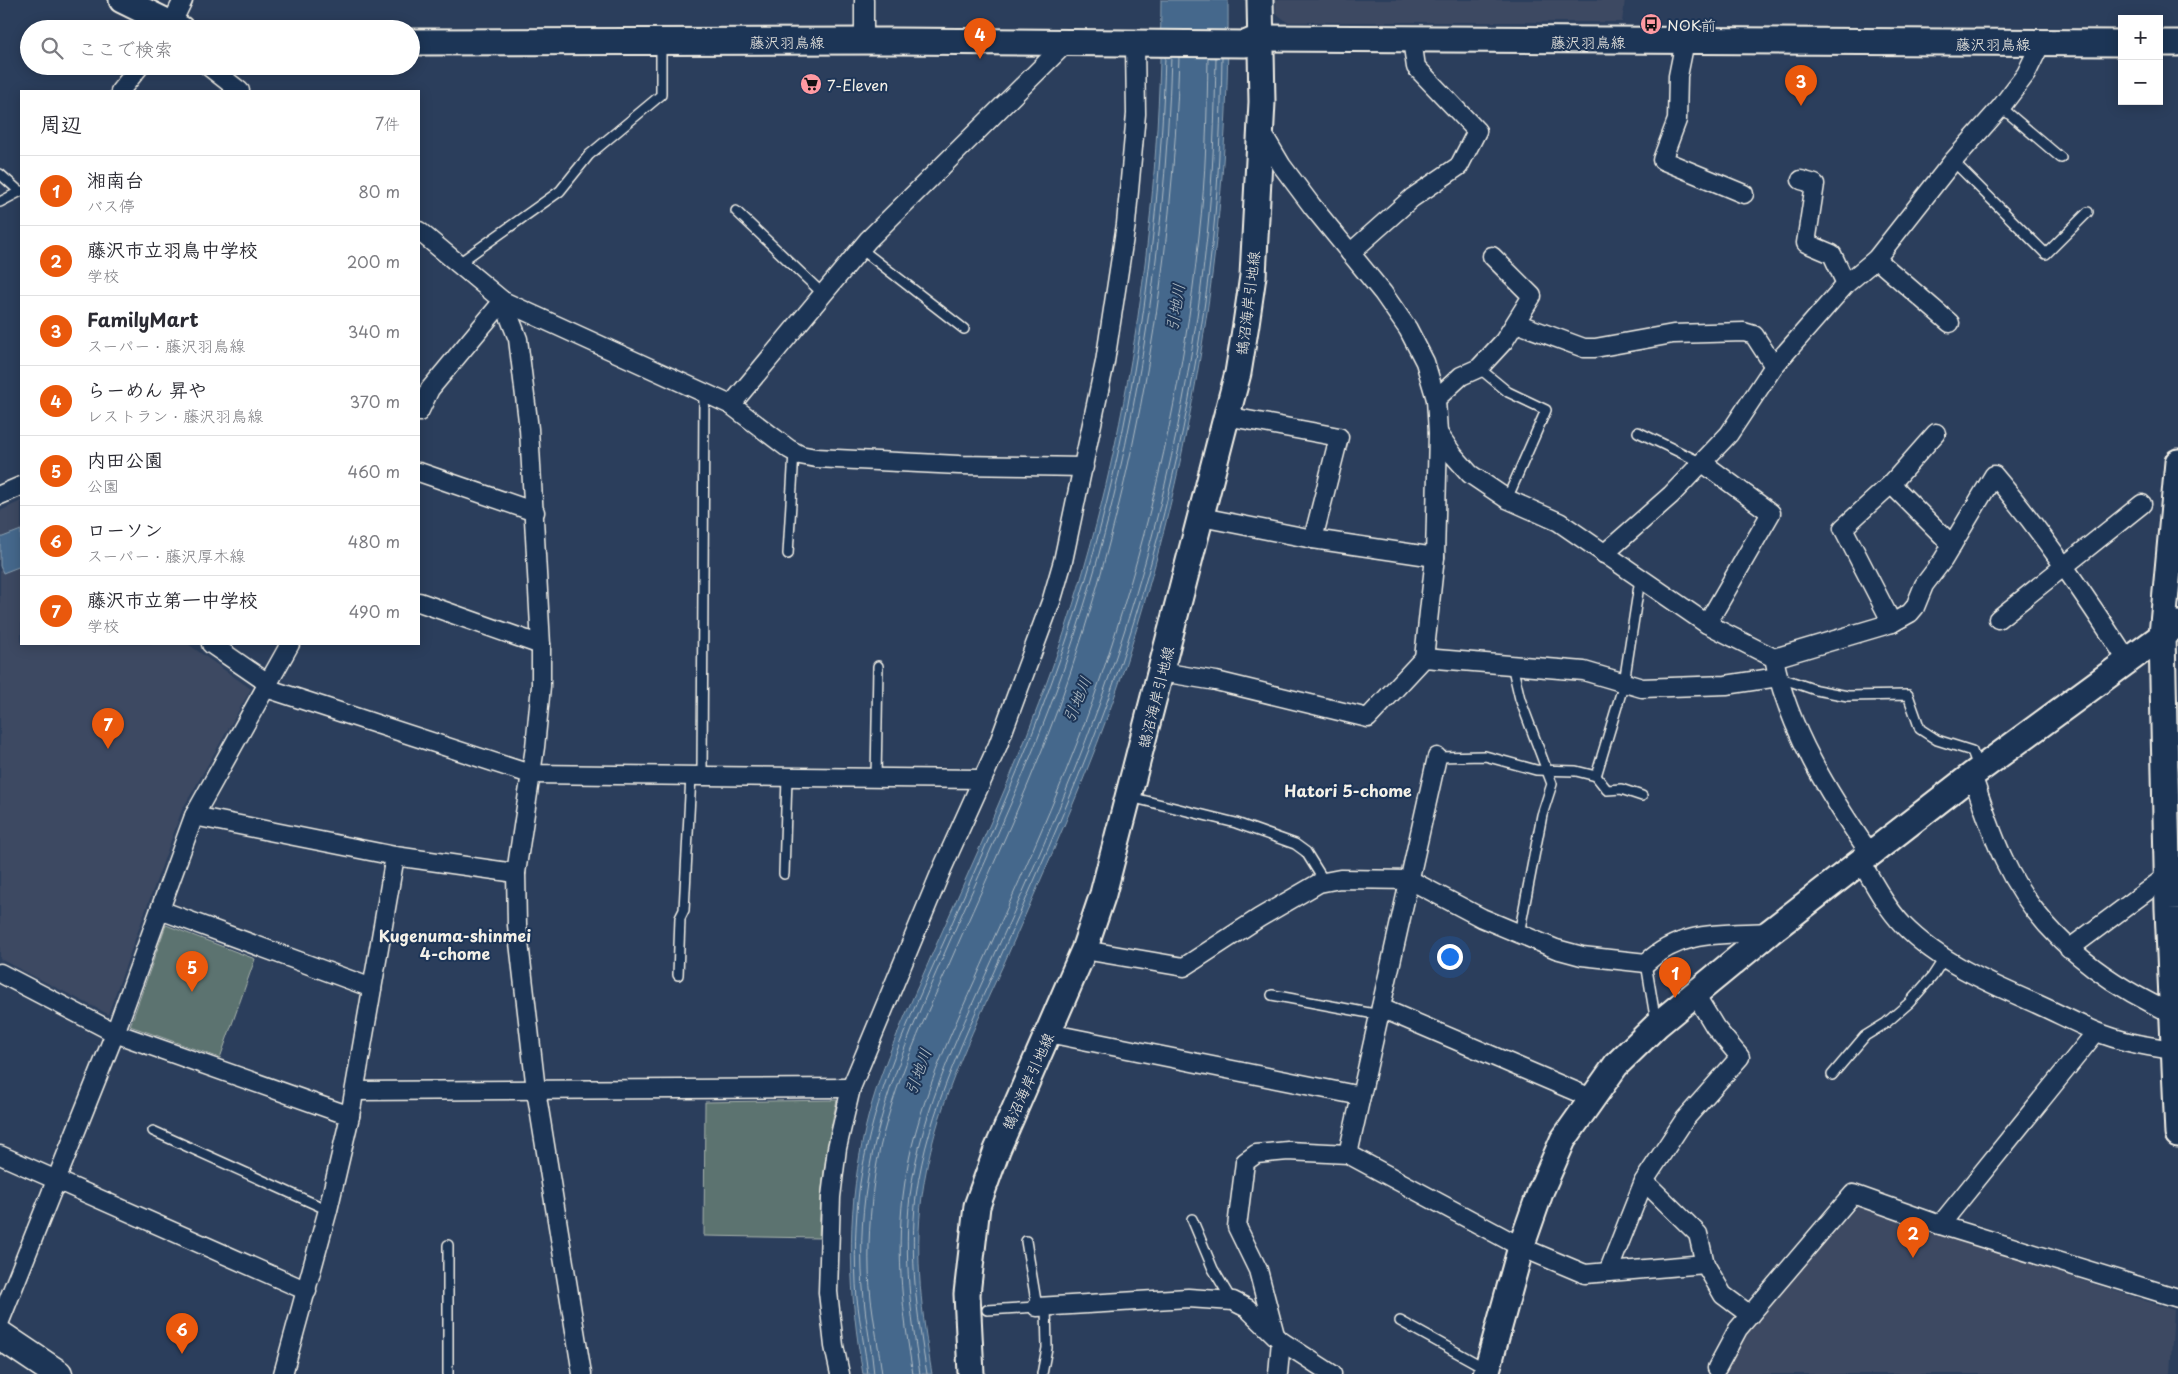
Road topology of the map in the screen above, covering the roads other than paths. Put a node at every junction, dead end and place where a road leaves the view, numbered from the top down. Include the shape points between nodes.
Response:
1 (122, 0) edge
2 (184, 0) edge
3 (864, 0) edge
4 (1260, 0) edge
5 (159, 20) edge
6 (177, 20) edge
7 (1259, 38) junction
8 (1412, 40) junction
9 (864, 41) junction
10 (1685, 41) junction
11 (420, 42) edge
12 (661, 42) junction
13 (1066, 43) junction
14 (2041, 43) junction
15 (2118, 43) edge
16 (2163, 43) edge
17 (2178, 43) edge
18 (1135, 44) junction
19 (133, 75) edge
20 (220, 75) edge
21 (121, 90) edge
22 (239, 90) edge
23 (2001, 107) junction
24 (1260, 129) junction
25 (2061, 158) dead end
26 (1953, 160) junction
27 (0, 174) edge
28 (1801, 180) dead end
29 (20, 191) edge
30 (1744, 194) dead end
31 (0, 202) edge
32 (736, 211) dead end
33 (2088, 212) dead end
34 (420, 232) edge
35 (861, 249) junction
36 (1350, 253) junction
37 (1492, 256) dead end
38 (1876, 259) junction
39 (459, 263) junction
40 (1846, 284) junction
41 (823, 294) junction
42 (504, 301) junction
43 (1516, 323) junction
44 (1950, 323) dead end
45 (964, 329) dead end
46 (1774, 366) junction
47 (1479, 368) junction
48 (425, 387) edge
49 (704, 393) junction
50 (1436, 399) junction
51 (731, 405) junction
52 (420, 408) edge
53 (1226, 416) junction
54 (1638, 432) dead end
55 (1438, 433) junction
56 (1936, 433) dead end
57 (794, 452) junction
58 (2178, 462) edge
59 (1702, 463) junction
60 (1084, 467) junction
61 (420, 472) edge
62 (1891, 484) junction
63 (20, 486) edge
64 (0, 495) edge
65 (1507, 499) junction
66 (2142, 504) dead end
67 (535, 512) junction
68 (1201, 517) junction
69 (1313, 539) junction
70 (1952, 545) junction
71 (788, 554) dead end
72 (1604, 554) junction
73 (1435, 557) junction
74 (2064, 568) junction
75 (1640, 579) junction
76 (420, 602) edge
77 (1998, 619) dead end
78 (1892, 623) junction
79 (1707, 624) junction
80 (2170, 629) edge
81 (212, 645) edge
82 (289, 645) edge
83 (541, 645) junction
84 (1424, 658) junction
85 (1774, 658) junction
86 (2126, 660) junction
87 (1512, 665) junction
88 (878, 666) dead end
89 (1161, 672) junction
90 (1778, 677) junction
91 (1624, 682) junction
92 (267, 686) junction
93 (1437, 757) joint
94 (1548, 771) junction
95 (1975, 772) junction
96 (530, 774) junction
97 (697, 776) junction
98 (1596, 776) junction
99 (787, 777) junction
100 (876, 778) junction
101 (982, 779) junction
102 (1642, 796) dead end
103 (1130, 797) junction
104 (194, 816) junction
105 (396, 856) junction
106 (1866, 858) junction
107 (516, 872) junction
108 (784, 874) dead end
109 (2173, 874) edge
110 (1410, 880) junction
111 (1324, 881) junction
112 (160, 910) junction
113 (1770, 932) junction
114 (1519, 934) junction
115 (2069, 949) junction
116 (1084, 950) junction
117 (2174, 954) edge
118 (1944, 956) junction
119 (1646, 963) junction
120 (0, 973) edge
121 (678, 975) dead end
122 (372, 988) junction
123 (1695, 994) junction
124 (1272, 995) dead end
125 (1380, 1012) junction
126 (2175, 1015) edge
127 (1657, 1025) junction
128 (115, 1032) junction
129 (2096, 1032) junction
130 (1048, 1033) junction
131 (2173, 1050) junction
132 (1832, 1075) dead end
133 (851, 1088) junction
134 (536, 1090) junction
135 (355, 1091) junction
136 (1361, 1096) junction
137 (1591, 1098) junction
138 (350, 1116) junction
139 (153, 1131) dead end
140 (2178, 1134) edge
141 (1348, 1154) junction
142 (0, 1155) edge
143 (56, 1181) junction
144 (1644, 1181) junction
145 (328, 1210) junction
146 (1192, 1219) dead end
147 (1940, 1225) junction
148 (1026, 1241) dead end
149 (448, 1245) dead end
150 (1521, 1247) junction
151 (1705, 1264) junction
152 (1608, 1272) junction
153 (307, 1292) junction
154 (2178, 1298) edge
155 (1233, 1301) junction
156 (1041, 1307) junction
157 (987, 1310) dead end
158 (1750, 1315) junction
159 (0, 1321) edge
160 (1400, 1321) dead end
161 (0, 1335) edge
162 (1278, 1338) junction
163 (1717, 1368) dead end
164 (1487, 1372) edge
165 (58, 1374) edge
166 (283, 1374) edge
167 (448, 1374) edge
168 (582, 1374) edge
169 (840, 1374) edge
170 (971, 1374) edge
171 (1042, 1374) edge
172 (1278, 1374) edge
173 (1332, 1374) edge

1 - 5 street
2 - 6 street
3 - 9 street
4 - 7 street, 鵠沼海岸引地線
7 - 8 street, 藤沢羽鳥線
7 - 18 street, 藤沢羽鳥線 via 1245,44
7 - 24 street, 鵠沼海岸引地線
8 - 10 street, 藤沢羽鳥線
8 - 36 street via 1416,67 1477,131 1459,166 1412,198
9 - 12 street, 藤沢羽鳥線
9 - 13 street, 藤沢羽鳥線
10 - 14 street, 藤沢羽鳥線
10 - 30 street via 1678,76 1677,120 1662,160
11 - 12 street, 藤沢羽鳥線
12 - 39 lane via 661,95 590,155 560,191
13 - 18 street, 藤沢羽鳥線
13 - 35 street
14 - 15 street, 藤沢羽鳥線
14 - 23 street via 2026,74
16 - 17 street
18 - 60 street via 1136,114 1130,190 1105,362
19 - 21 street
20 - 22 street
23 - 25 lane
23 - 26 street
24 - 36 street via 1282,166
24 - 53 street, 鵠沼海岸引地線 via 1253,276 1238,373
26 - 33 lane via 2046,254
26 - 38 street
27 - 29 lane
28 - 40 street via 1815,184 1806,243 1832,254
29 - 31 lane
32 - 41 lane
34 - 39 street
35 - 41 street
35 - 45 lane
36 - 50 street via 1408,329 1425,362
37 - 43 street via 1532,296
38 - 40 street
38 - 44 street
39 - 42 street
40 - 46 street
41 - 51 street
42 - 48 street
42 - 49 street
42 - 67 street via 518,338
43 - 46 street via 1584,348 1673,334 1744,332 1754,335
43 - 47 street
46 - 59 street via 1728,434
47 - 50 street via 1461,376
47 - 65 lane via 1508,392 1546,410
48 - 52 street
49 - 51 street
49 - 97 lane
50 - 55 street
51 - 57 street
53 - 68 street, 鵠沼海岸引地線
53 - 69 street via 1339,437
54 - 59 lane
55 - 65 street via 1470,474
55 - 73 street
56 - 62 street
57 - 60 street via 816,458
57 - 71 lane
58 - 80 street
59 - 72 street
59 - 79 street via 1771,514
60 - 101 street via 1052,599 998,745
61 - 67 street
62 - 70 street
62 - 78 street via 1843,528
63 - 64 street
65 - 72 street via 1558,522
66 - 74 street
67 - 83 street
68 - 69 street
68 - 89 street, 鵠沼海岸引地線
69 - 73 street
70 - 74 street via 1994,475
70 - 78 street via 1924,585 1915,607
72 - 75 street
73 - 84 street
74 - 77 street
74 - 86 street
75 - 79 street
75 - 91 lane
76 - 83 street
78 - 85 street
79 - 85 street
80 - 86 street
80 - 109 street
81 - 92 street
82 - 92 street
83 - 96 street via 542,686
84 - 87 street
84 - 89 street via 1368,718 1216,681
85 - 90 street
86 - 95 street
87 - 91 street via 1584,671
87 - 94 lane via 1529,725
88 - 100 lane
89 - 103 street, 鵠沼海岸引地線
90 - 91 street via 1726,685 1642,688
90 - 95 lane via 1816,690 1848,696 1908,695 1920,729 1937,740 1972,751
90 - 106 street via 1801,736
91 - 98 lane
92 - 96 street
92 - 104 street
93 - 94 lane via 1485,756
93 - 110 street
94 - 98 lane via 1576,770
94 - 114 lane via 1552,784 1542,816
95 - 106 street
95 - 115 street via 2004,861 2028,902 2048,929
96 - 97 street
96 - 107 street
97 - 99 street
97 - 121 lane via 684,910 680,918
98 - 102 lane via 1607,790 1621,789
99 - 100 street
99 - 108 lane
100 - 101 street
101 - 133 street
103 - 111 lane via 1236,823 1295,844 1306,852
103 - 116 street, 鵠沼海岸引地線
104 - 105 street
104 - 112 street
105 - 107 street
105 - 122 street
106 - 113 street
106 - 118 street via 1886,905 1904,926
107 - 134 street via 517,925
109 - 115 street
109 - 117 street
110 - 111 street
110 - 114 street
110 - 125 street
111 - 116 street via 1184,967
112 - 122 street
112 - 128 street
113 - 119 street via 1698,936 1676,942 1657,952
113 - 123 street
114 - 119 street via 1582,956
115 - 126 street via 2114,981
116 - 130 street, 鵠沼海岸引地線
117 - 126 street
118 - 129 street via 2002,989
118 - 132 lane via 1932,977 1909,1003 1865,1036
119 - 127 lane
120 - 128 street
122 - 135 street
123 - 127 street
123 - 144 street via 1715,1027 1740,1057 1685,1119
124 - 125 lane
125 - 136 street
125 - 137 street
126 - 131 street
127 - 137 street via 1616,1065
128 - 138 street
128 - 143 street
129 - 131 street
129 - 147 street
130 - 136 street
130 - 170 street, 鵠沼海岸引地線 via 997,1150 977,1206 967,1294
131 - 140 street
133 - 134 street
133 - 169 street via 837,1148 829,1236 828,1292
134 - 135 street
134 - 168 street
135 - 138 street
136 - 141 street
137 - 150 street via 1563,1140
138 - 145 street
139 - 145 lane
141 - 150 street
141 - 162 street via 1280,1152 1256,1154 1245,1162 1237,1227 1258,1270
142 - 143 street
143 - 153 street
143 - 159 street
144 - 151 street via 1698,1234
144 - 152 street
145 - 153 street
146 - 155 lane via 1213,1269
147 - 154 street
147 - 158 street via 1853,1194
148 - 156 lane
149 - 167 lane
150 - 152 street via 1585,1274
150 - 164 street
151 - 152 street
151 - 158 street via 1723,1295
153 - 166 street
155 - 156 street via 1188,1298
155 - 162 street via 1247,1308
156 - 157 lane
156 - 171 lane via 1048,1348
158 - 163 street via 1738,1329
160 - 164 lane
161 - 165 main road
162 - 172 street
162 - 173 street

